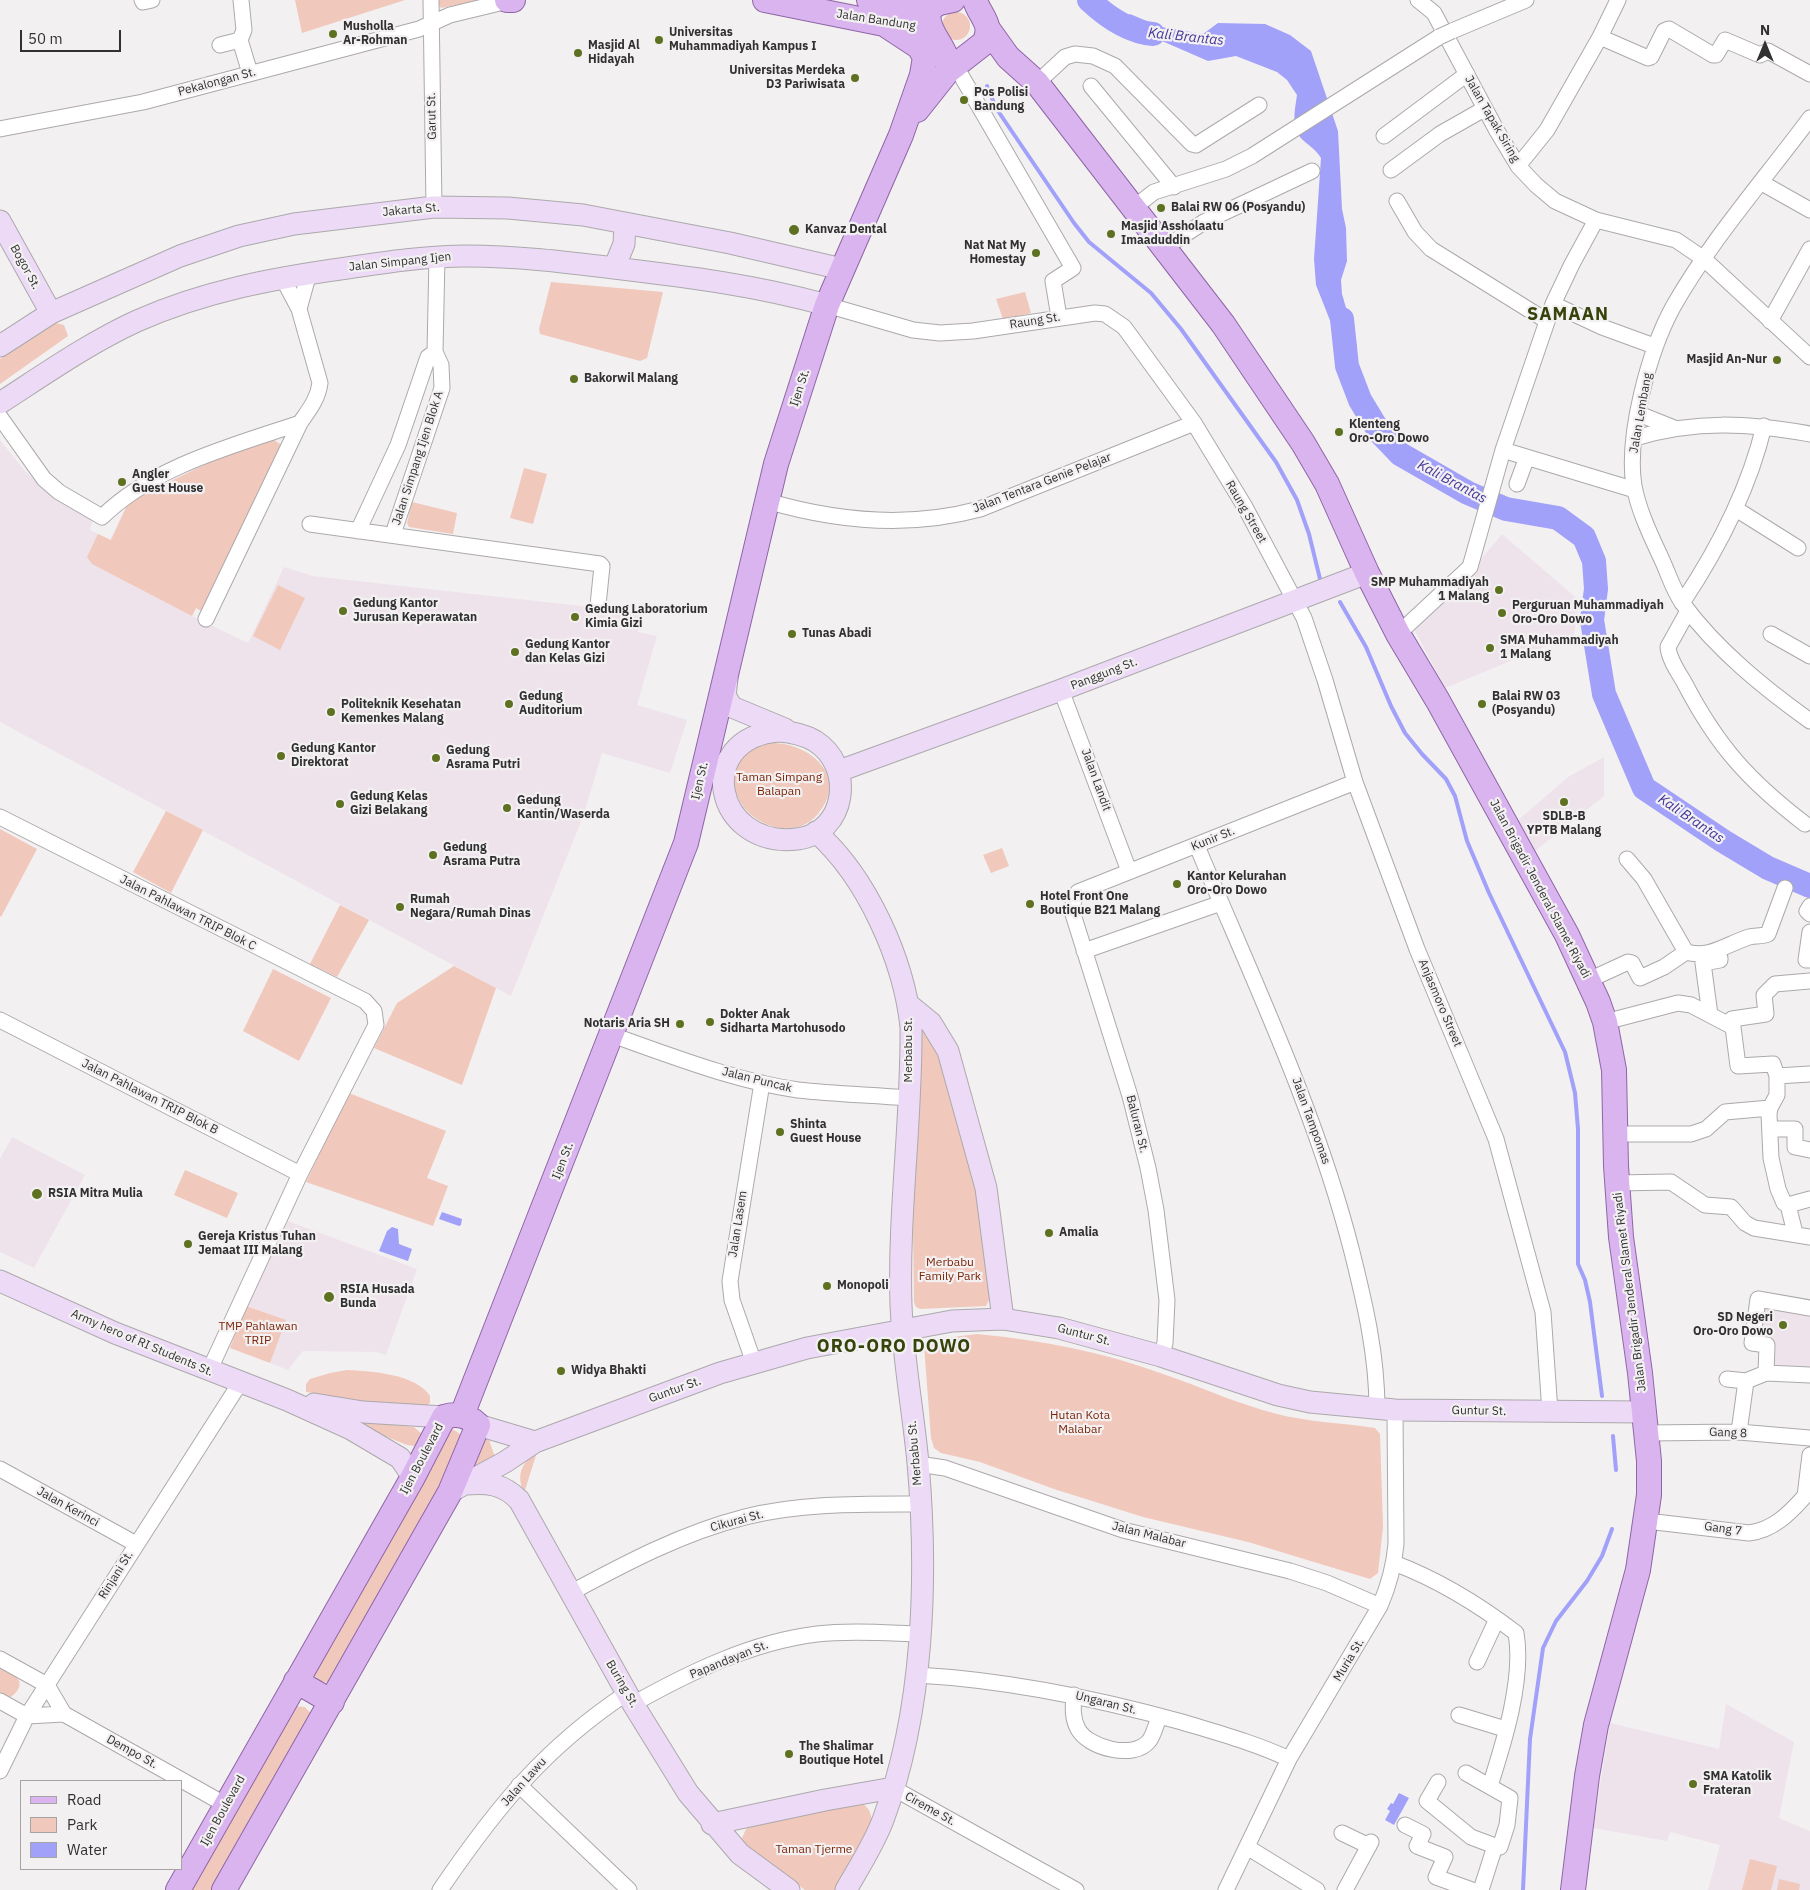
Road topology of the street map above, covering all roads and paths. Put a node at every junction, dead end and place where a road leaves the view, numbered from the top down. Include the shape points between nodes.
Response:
1 (142, 0) edge
2 (152, 0) edge
3 (241, 0) edge
4 (430, 0) edge
5 (507, 0) edge
6 (513, 0) edge
7 (765, 0) edge
8 (869, 0) edge
9 (953, 0) edge
10 (1418, 0) edge
11 (1526, 0) edge
12 (1618, 0) edge
13 (972, 1) edge
14 (929, 18) junction
15 (431, 24) junction
16 (884, 24) junction
17 (988, 29) junction
18 (1600, 37) junction
19 (240, 40) junction
20 (220, 45) dead end
21 (951, 68) junction
22 (250, 73) junction
23 (1467, 74) junction
24 (1810, 74) edge
25 (1037, 84) junction
26 (1090, 86) dead end
27 (1259, 105) dead end
28 (1484, 109) junction
29 (1810, 118) edge
30 (0, 129) edge
31 (901, 135) junction
32 (1384, 136) dead end
33 (1518, 166) junction
34 (1392, 170) dead end
35 (1312, 172) dead end
36 (1762, 183) junction
37 (1174, 187) junction
38 (1397, 201) dead end
39 (434, 207) junction
40 (1132, 209) junction
41 (1810, 210) edge
42 (1596, 220) junction
43 (0, 221) edge
44 (625, 223) junction
45 (1164, 248) junction
46 (1810, 249) edge
47 (437, 257) junction
48 (1704, 259) junction
49 (614, 268) junction
50 (842, 269) junction
51 (309, 273) junction
52 (282, 278) junction
53 (1553, 304) junction
54 (827, 305) junction
55 (299, 309) junction
56 (50, 313) junction
57 (1059, 317) junction
58 (1547, 321) junction
59 (1770, 322) junction
60 (0, 346) edge
61 (1654, 346) junction
62 (435, 352) junction
63 (1810, 356) edge
64 (415, 398) junction
65 (0, 403) edge
66 (437, 404) junction
67 (1639, 414) junction
68 (0, 417) edge
69 (300, 423) junction
70 (1194, 424) junction
71 (1764, 426) junction
72 (1674, 428) junction
73 (1810, 434) edge
74 (1635, 438) junction
75 (1503, 450) junction
76 (1528, 456) junction
77 (1516, 484) dead end
78 (1635, 490) junction
79 (766, 501) junction
80 (1736, 508) junction
81 (310, 524) dead end
82 (358, 531) junction
83 (393, 534) junction
84 (1798, 548) dead end
85 (1367, 573) junction
86 (1295, 601) junction
87 (598, 605) dead end
88 (1685, 607) junction
89 (206, 619) dead end
90 (1699, 624) junction
91 (1398, 634) junction
92 (1771, 634) dead end
93 (1673, 639) junction
94 (1809, 652) edge
95 (730, 659) junction
96 (1061, 690) junction
97 (716, 713) junction
98 (1810, 721) edge
99 (795, 732) junction
100 (724, 770) junction
101 (839, 771) junction
102 (1355, 782) junction
103 (0, 818) edge
104 (1805, 824) dead end
105 (816, 832) junction
106 (686, 843) junction
107 (1197, 846) junction
108 (1627, 859) dead end
109 (1129, 871) junction
110 (1785, 888) dead end
111 (1074, 899) joint
112 (1221, 903) junction
113 (1810, 906) edge
114 (1810, 914) edge
115 (1810, 932) edge
116 (1719, 950) junction
117 (1084, 951) junction
118 (1686, 952) junction
119 (1810, 960) edge
120 (1589, 980) junction
121 (1810, 981) edge
122 (908, 1005) junction
123 (1710, 1015) junction
124 (0, 1020) edge
125 (1605, 1022) junction
126 (1728, 1023) junction
127 (612, 1035) junction
128 (1810, 1074) edge
129 (1777, 1076) junction
130 (762, 1082) junction
131 (908, 1098) junction
132 (1770, 1108) junction
133 (1770, 1129) junction
134 (1615, 1134) junction
135 (1810, 1150) edge
136 (300, 1174) junction
137 (1617, 1183) junction
138 (1810, 1198) edge
139 (1788, 1205) junction
140 (1803, 1235) edge
141 (0, 1280) edge
142 (1810, 1308) edge
143 (1003, 1319) junction
144 (902, 1329) junction
145 (1161, 1356) junction
146 (754, 1363) junction
147 (209, 1371) junction
148 (1766, 1373) junction
149 (1810, 1375) edge
150 (1727, 1379) dead end
151 (1746, 1381) junction
152 (240, 1383) junction
153 (287, 1400) junction
154 (1386, 1409) junction
155 (1550, 1412) junction
156 (461, 1419) junction
157 (1645, 1423) junction
158 (1739, 1432) junction
159 (1810, 1438) edge
160 (535, 1442) junction
161 (1810, 1455) edge
162 (918, 1464) junction
163 (0, 1469) edge
164 (413, 1477) junction
165 (458, 1488) junction
166 (919, 1504) junction
167 (1646, 1520) junction
168 (136, 1544) junction
169 (1394, 1563) junction
170 (570, 1593) junction
171 (1380, 1606) junction
172 (1497, 1618) junction
173 (920, 1634) junction
174 (0, 1659) edge
175 (1477, 1662) dead end
176 (917, 1675) junction
177 (296, 1681) junction
178 (46, 1685) junction
179 (1074, 1695) junction
180 (630, 1699) junction
181 (0, 1701) edge
182 (332, 1702) junction
183 (64, 1714) junction
184 (1459, 1714) dead end
185 (27, 1716) junction
186 (1160, 1716) junction
187 (1505, 1729) junction
188 (1289, 1759) junction
189 (0, 1771) edge
190 (1466, 1773) dead end
191 (181, 1780) edge
192 (182, 1780) edge
193 (1438, 1782) dead end
194 (519, 1785) junction
195 (1490, 1786) junction
196 (893, 1788) junction
197 (226, 1805) junction
198 (712, 1824) junction
199 (1405, 1825) dead end
200 (1342, 1833) dead end
201 (1495, 1846) junction
202 (1247, 1847) junction
203 (178, 1890) edge
204 (224, 1890) edge
205 (440, 1890) edge
206 (629, 1890) edge
207 (789, 1890) edge
208 (846, 1890) edge
209 (1076, 1890) edge
210 (1226, 1890) edge
211 (1317, 1890) edge
212 (1345, 1890) edge
213 (1472, 1890) edge
214 (1481, 1890) edge
215 (1573, 1890) edge

1 - 2 street
3 - 19 street via 244,30
4 - 15 street
5 - 6 main road
5 - 15 street via 450,15
7 - 16 main road, Jalan Bandung
8 - 14 main road, Jalan Bandung
9 - 14 main road via 938,3
10 - 23 street, Jalan Tapak Siring via 1434,13
11 - 37 street via 1445,34 1226,169
12 - 18 street
13 - 17 main road, Jalan Brigadir Jenderal Slamet Riyadi via 984,15
14 - 16 main road, Jalan Bandung via 918,28
14 - 21 main road
15 - 22 street, Pekalongan St.
15 - 39 street, Garut St.
16 - 31 main road, Ijen St. via 919,47 925,57
17 - 21 main road, Ijen St. via 984,43
17 - 25 main road, Jalan Brigadir Jenderal Slamet Riyadi via 1008,57
18 - 24 street via 1648,58 1664,31 1669,30 1713,55 1725,40 1760,55 1768,51
18 - 33 street via 1548,130
19 - 20 street
19 - 22 street
21 - 31 main road, Ijen St. via 928,94
21 - 57 street via 1073,268 1053,281
22 - 30 street, Pekalongan St. via 143,102
23 - 28 street, Jalan Tapak Siring
23 - 32 street
25 - 27 street via 1065,57 1075,54 1094,56 1115,66 1196,145
25 - 40 main road, Jalan Brigadir Jenderal Slamet Riyadi
26 - 37 street
28 - 33 street, Jalan Tapak Siring
28 - 34 street via 1440,134
29 - 36 street, Jalan Lembang
31 - 50 main road, Ijen St.
33 - 42 street, Jalan Tapak Siring via 1555,201
35 - 45 street via 1204,222
36 - 41 street
36 - 48 street, Jalan Lembang
37 - 40 street via 1154,192
38 - 58 street via 1415,232 1431,249
39 - 44 main road, Jakarta St. via 583,214
39 - 56 main road, Jakarta St. via 294,224 239,236 180,256
40 - 45 main road, Jalan Brigadir Jenderal Slamet Riyadi
42 - 48 street, Jalan Tapak Siring via 1676,240
42 - 53 street
43 - 56 main road, Bogor St.
44 - 49 main road via 624,244
44 - 50 main road, Jakarta St.
45 - 85 main road, Jalan Brigadir Jenderal Slamet Riyadi via 1223,324 1303,443 1327,484
46 - 59 street
47 - 49 main road, Jalan Simpang Ijen via 547,260
47 - 51 main road, Jalan Simpang Ijen
47 - 62 street, Jalan Simpang Ijen Blok A
48 - 59 street, Jalan Tapak Siring
48 - 61 street, Jalan Lembang via 1673,307
49 - 54 main road, Jalan Simpang Ijen via 772,290
50 - 54 main road, Ijen St.
51 - 52 main road, Jalan Simpang Ijen
51 - 55 street
52 - 55 street
52 - 65 main road, Jalan Simpang Ijen via 200,297 136,321 88,347
53 - 58 street
53 - 61 street
54 - 57 street, Raung St. via 913,330 940,333
54 - 79 main road, Ijen St.
55 - 69 street via 320,383 314,403
56 - 60 main road, Jakarta St.
57 - 70 street, Raung St. via 1095,312 1114,318 1124,327
58 - 75 street
59 - 63 street, Jalan Tapak Siring
61 - 67 street, Jalan Lembang
62 - 64 street, Jalan Simpang Ijen Blok A via 428,357
62 - 66 street, Jalan Simpang Ijen Blok A via 442,378
64 - 66 street
64 - 82 street, Jalan Simpang Ijen Blok A via 398,445
66 - 83 street, Jalan Simpang Ijen Blok A
67 - 72 street
67 - 74 street, Jalan Lembang
68 - 69 street via 44,479 58,492 102,517 141,485 186,463
69 - 89 street
70 - 79 street, Jalan Tentara Genie Pelajar via 962,514 872,520 794,509
70 - 86 street, Raung Street via 1245,507
71 - 72 street via 1722,424
71 - 73 street
71 - 80 street
72 - 74 street
74 - 78 street, Jalan Lembang via 1632,467
75 - 76 street
75 - 91 street via 1470,567
76 - 77 street
76 - 78 street
78 - 88 street, Jalan Lembang via 1675,593
79 - 95 main road, Ijen St.
80 - 84 street
80 - 88 street
81 - 82 street
82 - 83 street
83 - 87 street via 600,564
85 - 86 main road, Panggung St.
85 - 91 main road, Jalan Brigadir Jenderal Slamet Riyadi
86 - 96 main road, Panggung St.
86 - 102 street, Anjasmoro Street via 1325,680
88 - 90 street, Jalan Lembang
88 - 93 street
90 - 93 street
90 - 98 street, Jalan Lembang via 1762,686
91 - 120 main road, Jalan Brigadir Jenderal Slamet Riyadi via 1568,935
92 - 94 street
93 - 104 street via 1668,651 1674,665 1715,736 1752,780
95 - 97 main road, Ijen St.
95 - 99 main road via 725,696 732,707
96 - 101 main road, Panggung St.
96 - 109 street, Jalan Landit
97 - 100 main road
97 - 106 main road, Ijen St.
99 - 100 main road via 767,732 749,738 736,748
99 - 101 main road via 816,741 833,758
100 - 105 main road via 727,804 736,819 745,826 766,837 783,840
100 - 106 main road
101 - 105 main road via 839,806
102 - 107 street, Kunir St.
102 - 155 street, Anjasmoro Street via 1417,949 1496,1140 1543,1312
103 - 136 street, Jalan Pahlawan TRIP Blok C via 365,1002 374,1011 376,1025
105 - 122 main road, Merbabu St. via 841,856 861,885 889,944
106 - 127 main road, Ijen St.
107 - 109 street, Kunir St.
107 - 112 street, Jalan Tampomas
108 - 118 street via 1644,879
109 - 111 street, Kunir St. via 1078,892
110 - 116 street via 1768,934 1750,936
111 - 117 street, Baluran St. via 1072,911
112 - 117 street
112 - 154 street, Jalan Tampomas via 1287,1058 1332,1178 1368,1318
113 - 114 street via 1807,911
115 - 119 street via 1806,960
116 - 118 street via 1696,956
116 - 123 street via 1720,960 1704,963
117 - 145 street, Baluran St. via 1130,1096 1156,1210 1167,1300
118 - 120 street via 1640,978 1632,963 1628,962
120 - 125 main road, Jalan Brigadir Jenderal Slamet Riyadi
121 - 126 street via 1775,984 1764,996 1766,1014 1732,1019
122 - 131 main road, Merbabu St. via 911,1053
122 - 143 main road, Merbabu St. via 931,1023 948,1051 986,1188
123 - 125 street via 1691,1005 1678,1003
123 - 126 street
124 - 136 street, Jalan Pahlawan TRIP Blok B
125 - 134 main road, Jalan Brigadir Jenderal Slamet Riyadi via 1614,1070
126 - 129 street via 1733,1027 1738,1066 1773,1064
127 - 130 street, Jalan Puncak via 693,1063
127 - 156 main road, Ijen St.
128 - 129 street
129 - 132 street via 1777,1095
130 - 131 street, Jalan Puncak via 798,1090
130 - 146 street, Jalan Lasem via 730,1281 732,1300
131 - 144 main road, Merbabu St. via 902,1215
132 - 133 street
132 - 134 street via 1725,1112 1706,1128 1691,1134
133 - 135 street via 1795,1129 1795,1147
133 - 139 street via 1771,1158 1778,1189
134 - 137 main road, Jalan Brigadir Jenderal Slamet Riyadi
136 - 147 street
137 - 140 street via 1671,1182 1706,1205 1731,1207 1754,1228
137 - 157 main road, Jalan Brigadir Jenderal Slamet Riyadi
138 - 139 street
139 - 140 street
141 - 147 main road, Army hero of RI Students St.
142 - 148 street via 1758,1299 1752,1343 1767,1345
143 - 144 main road, Guntur St. via 952,1321
143 - 145 main road, Guntur St. via 1059,1328
144 - 146 main road, Guntur St. via 807,1348
144 - 162 main road, Merbabu St.
145 - 154 main road, Guntur St. via 1278,1395 1310,1402
146 - 160 main road, Guntur St.
147 - 152 main road, Army hero of RI Students St.
148 - 149 street
148 - 151 street
150 - 151 street
151 - 158 street
152 - 153 main road, Army hero of RI Students St.
152 - 168 street, Rinjani St.
153 - 156 main road via 363,1412
153 - 164 main road via 382,1446 400,1458
154 - 155 main road, Guntur St.
154 - 169 street, Muria St. via 1397,1520
155 - 157 main road, Guntur St.
156 - 160 main road
156 - 164 main road, Ijen Boulevard
156 - 165 main road
157 - 158 street, Gang 8
157 - 167 main road, Jalan Brigadir Jenderal Slamet Riyadi via 1649,1495
158 - 159 street, Gang 8
160 - 165 main road, Guntur St.
161 - 167 street, Gang 7 via 1805,1496 1764,1531 1749,1533
162 - 166 main road, Merbabu St.
162 - 171 street, Jalan Malabar via 945,1468 1123,1530 1290,1570
163 - 168 street, Jalan Kerinci
164 - 177 main road, Ijen Boulevard
165 - 170 main road, Buring St. via 482,1483 510,1491 519,1500
165 - 182 main road
166 - 170 street, Cikurai St. via 801,1508 744,1517 673,1541
166 - 173 main road, Merbabu St.
167 - 215 main road, Jalan Brigadir Jenderal Slamet Riyadi via 1638,1570 1596,1725
168 - 178 street, Rinjani St.
169 - 171 street, Muria St.
169 - 172 street via 1429,1577
170 - 180 main road, Buring St.
171 - 188 street, Muria St.
172 - 175 street
172 - 187 street via 1516,1633 1518,1643 1515,1684
173 - 176 main road, Merbabu St.
173 - 180 street, Papandayan St. via 818,1634 778,1641
174 - 178 street, Dempo St.
176 - 179 street, Ungaran St. via 1010,1684
176 - 196 main road, Merbabu St.
177 - 182 main road
177 - 197 main road, Ijen Boulevard
178 - 183 street, Dempo St.
178 - 185 street, Rinjani St.
179 - 186 street, Ungaran St.
179 - 186 street via 1072,1712 1078,1731 1094,1744 1110,1749 1143,1746 1149,1741
180 - 194 street, Jalan Lawu via 594,1716 560,1743
180 - 198 main road, Buring St. via 667,1762
181 - 185 street
182 - 204 main road
183 - 185 street
183 - 191 street, Dempo St.
184 - 187 street
185 - 189 street, Rinjani St.
186 - 188 street, Ungaran St.
187 - 195 street
188 - 202 street, Muria St.
190 - 195 street
192 - 197 street, Dempo St.
193 - 201 street via 1427,1801 1471,1837
194 - 205 street, Jalan Lawu
194 - 206 street
195 - 201 street via 1510,1800 1500,1847
196 - 198 main road, Cireme St.
196 - 208 main road, Merbabu St. via 882,1821
196 - 209 street, Cireme St.
197 - 203 main road, Ijen Boulevard
198 - 207 main road, Buring St. via 740,1854
199 - 213 street via 1423,1834 1417,1846 1445,1857 1436,1877
200 - 212 street via 1370,1844
201 - 214 street
202 - 210 street, Muria St.
202 - 211 street

